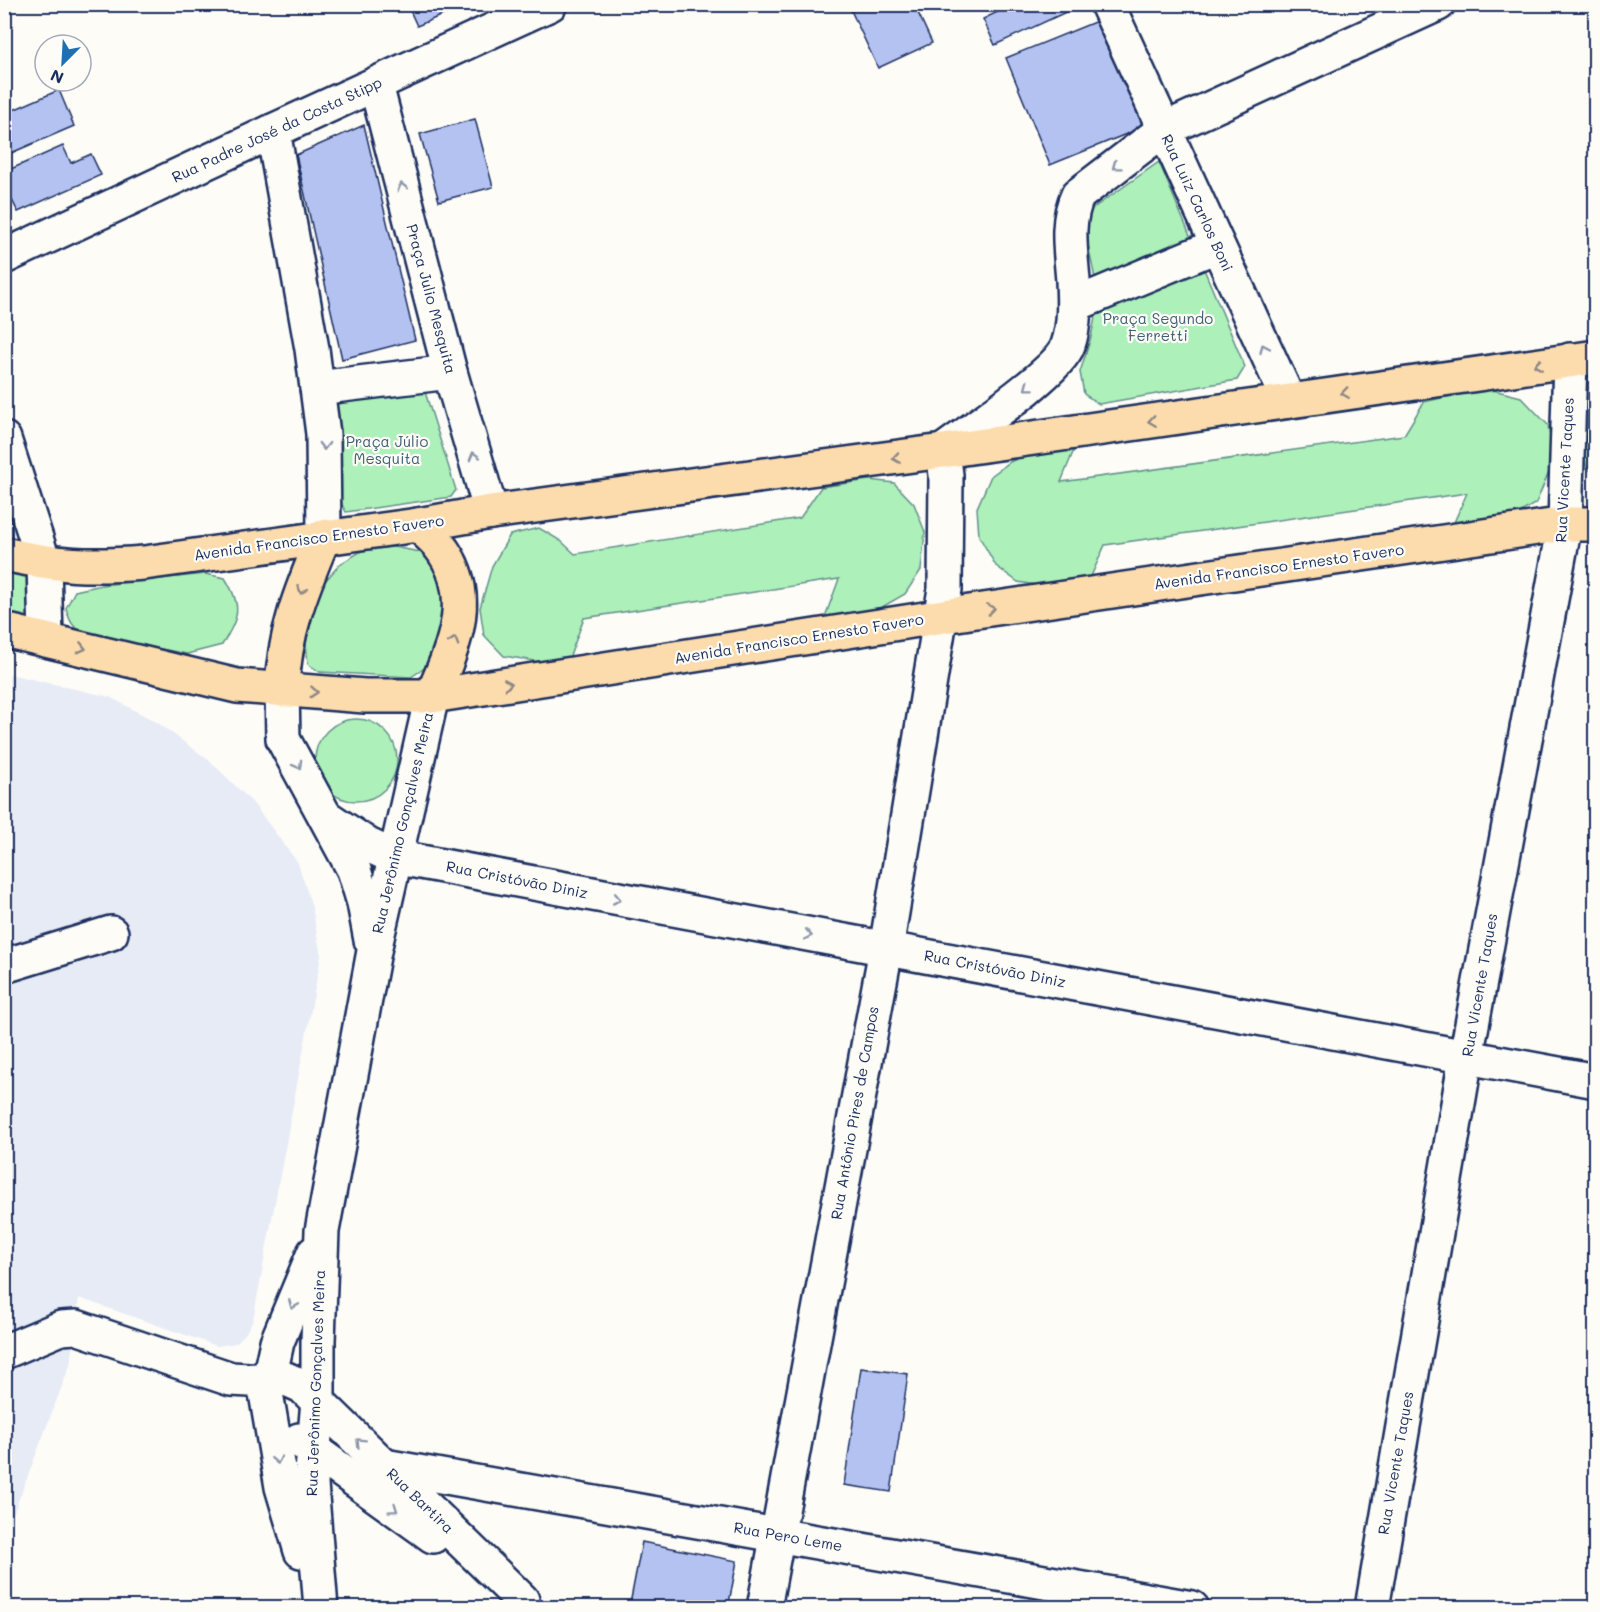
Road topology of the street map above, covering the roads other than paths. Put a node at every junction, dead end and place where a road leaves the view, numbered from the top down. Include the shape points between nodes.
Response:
1 (550, 4) edge
2 (1107, 4) edge
3 (1438, 4) edge
4 (376, 85) junction
5 (1163, 130) junction
6 (273, 131) junction
7 (1216, 246) junction
8 (4, 257) edge
9 (1074, 305) junction
10 (1583, 359) edge
11 (450, 372) junction
12 (317, 388) junction
13 (1289, 401) junction
14 (4, 439) edge
15 (943, 452) junction
16 (490, 512) junction
17 (1580, 524) edge
18 (418, 525) junction
19 (324, 536) junction
20 (4, 554) edge
21 (44, 563) junction
22 (939, 617) junction
23 (4, 630) edge
24 (45, 639) junction
25 (282, 690) junction
26 (432, 696) junction
27 (326, 817) junction
28 (394, 857) junction
29 (111, 933) dead end
30 (886, 949) junction
31 (374, 951) junction
32 (4, 966) edge
33 (1466, 1058) junction
34 (1596, 1080) edge
35 (322, 1231) junction
36 (6, 1357) edge
37 (268, 1396) junction
38 (318, 1400) junction
39 (312, 1450) junction
40 (384, 1466) junction
41 (777, 1535) junction
42 (527, 1604) edge
43 (320, 1608) edge
44 (764, 1608) edge
45 (1192, 1608) edge
46 (1372, 1608) edge

1 - 4 street, Rua Padre José da Costa Stipp
2 - 5 street, Rua Luiz Carlos Boni
3 - 5 street
4 - 6 street, Rua Padre José da Costa Stipp
11 -> 4 street, Praça Julio Mesquita
5 - 7 street, Rua Luiz Carlos Boni
5 -> 9 street via 1078,195 1069,223
6 - 8 street, Rua Padre José da Costa Stipp
6 - 12 street
7 - 9 street
13 -> 7 street, Rua Luiz Carlos Boni
9 -> 15 street via 1068,346 1050,370
10 -> 13 main road, Avenida Francisco Ernesto Favero
10 - 17 street, Rua Vicente Taques
11 - 12 street
16 -> 11 street, Praça Julio Mesquita
12 -> 19 street via 323,434
13 -> 15 main road, Avenida Francisco Ernesto Favero
14 - 21 street
15 -> 16 main road, Avenida Francisco Ernesto Favero
15 - 22 street, Rua Antônio Pires de Campos via 945,590
16 - 18 main road, Avenida Francisco Ernesto Favero
22 -> 17 main road, Avenida Francisco Ernesto Favero
17 - 33 street, Rua Vicente Taques
18 - 19 main road, Avenida Francisco Ernesto Favero
26 -> 18 main road via 459,627 460,597 452,568 439,544
19 - 21 main road, Avenida Francisco Ernesto Favero via 144,563
19 -> 25 main road via 290,624 282,663
20 - 21 main road, Avenida Francisco Ernesto Favero
21 - 24 street
26 -> 22 main road, Avenida Francisco Ernesto Favero
22 - 30 street, Rua Antônio Pires de Campos
23 - 24 main road, Avenida Francisco Ernesto Favero
24 -> 25 main road, Avenida Francisco Ernesto Favero via 237,686
25 -> 26 main road, Avenida Francisco Ernesto Favero
25 -> 27 street, Rua Jerônimo Gonçalves Meira via 283,739
26 - 28 street, Rua Jerônimo Gonçalves Meira
27 - 28 street, Rua Cristóvão Diniz
27 - 31 street, Rua Jerônimo Gonçalves Meira via 354,870
28 -> 30 street, Rua Cristóvão Diniz
28 - 31 street, Rua Jerônimo Gonçalves Meira
29 - 32 street
30 - 33 street, Rua Cristóvão Diniz
30 - 41 street, Rua Antônio Pires de Campos
31 - 35 street, Rua Jerônimo Gonçalves Meira
33 - 34 street, Rua Cristóvão Diniz
33 - 46 street, Rua Vicente Taques
35 -> 37 street, Rua Jerônimo Gonçalves Meira via 277,1342
35 - 38 street, Rua Jerônimo Gonçalves Meira
36 - 37 street via 61,1328 76,1327 231,1379
37 - 38 street, Rua Bartira via 286,1379
37 - 39 street, Rua Bartira via 288,1432
37 -> 43 street, Rua Jerônimo Gonçalves Meira via 282,1487
38 - 39 street, Rua Jerônimo Gonçalves Meira
40 -> 38 street, Rua Bartira
39 -> 42 street, Rua Bartira
39 - 43 street, Rua Jerônimo Gonçalves Meira
40 - 41 street, Rua Pero Leme
40 - 42 street, Rua Bartira
41 - 44 street, Rua Antônio Pires de Campos
41 - 45 street, Rua Pero Leme

